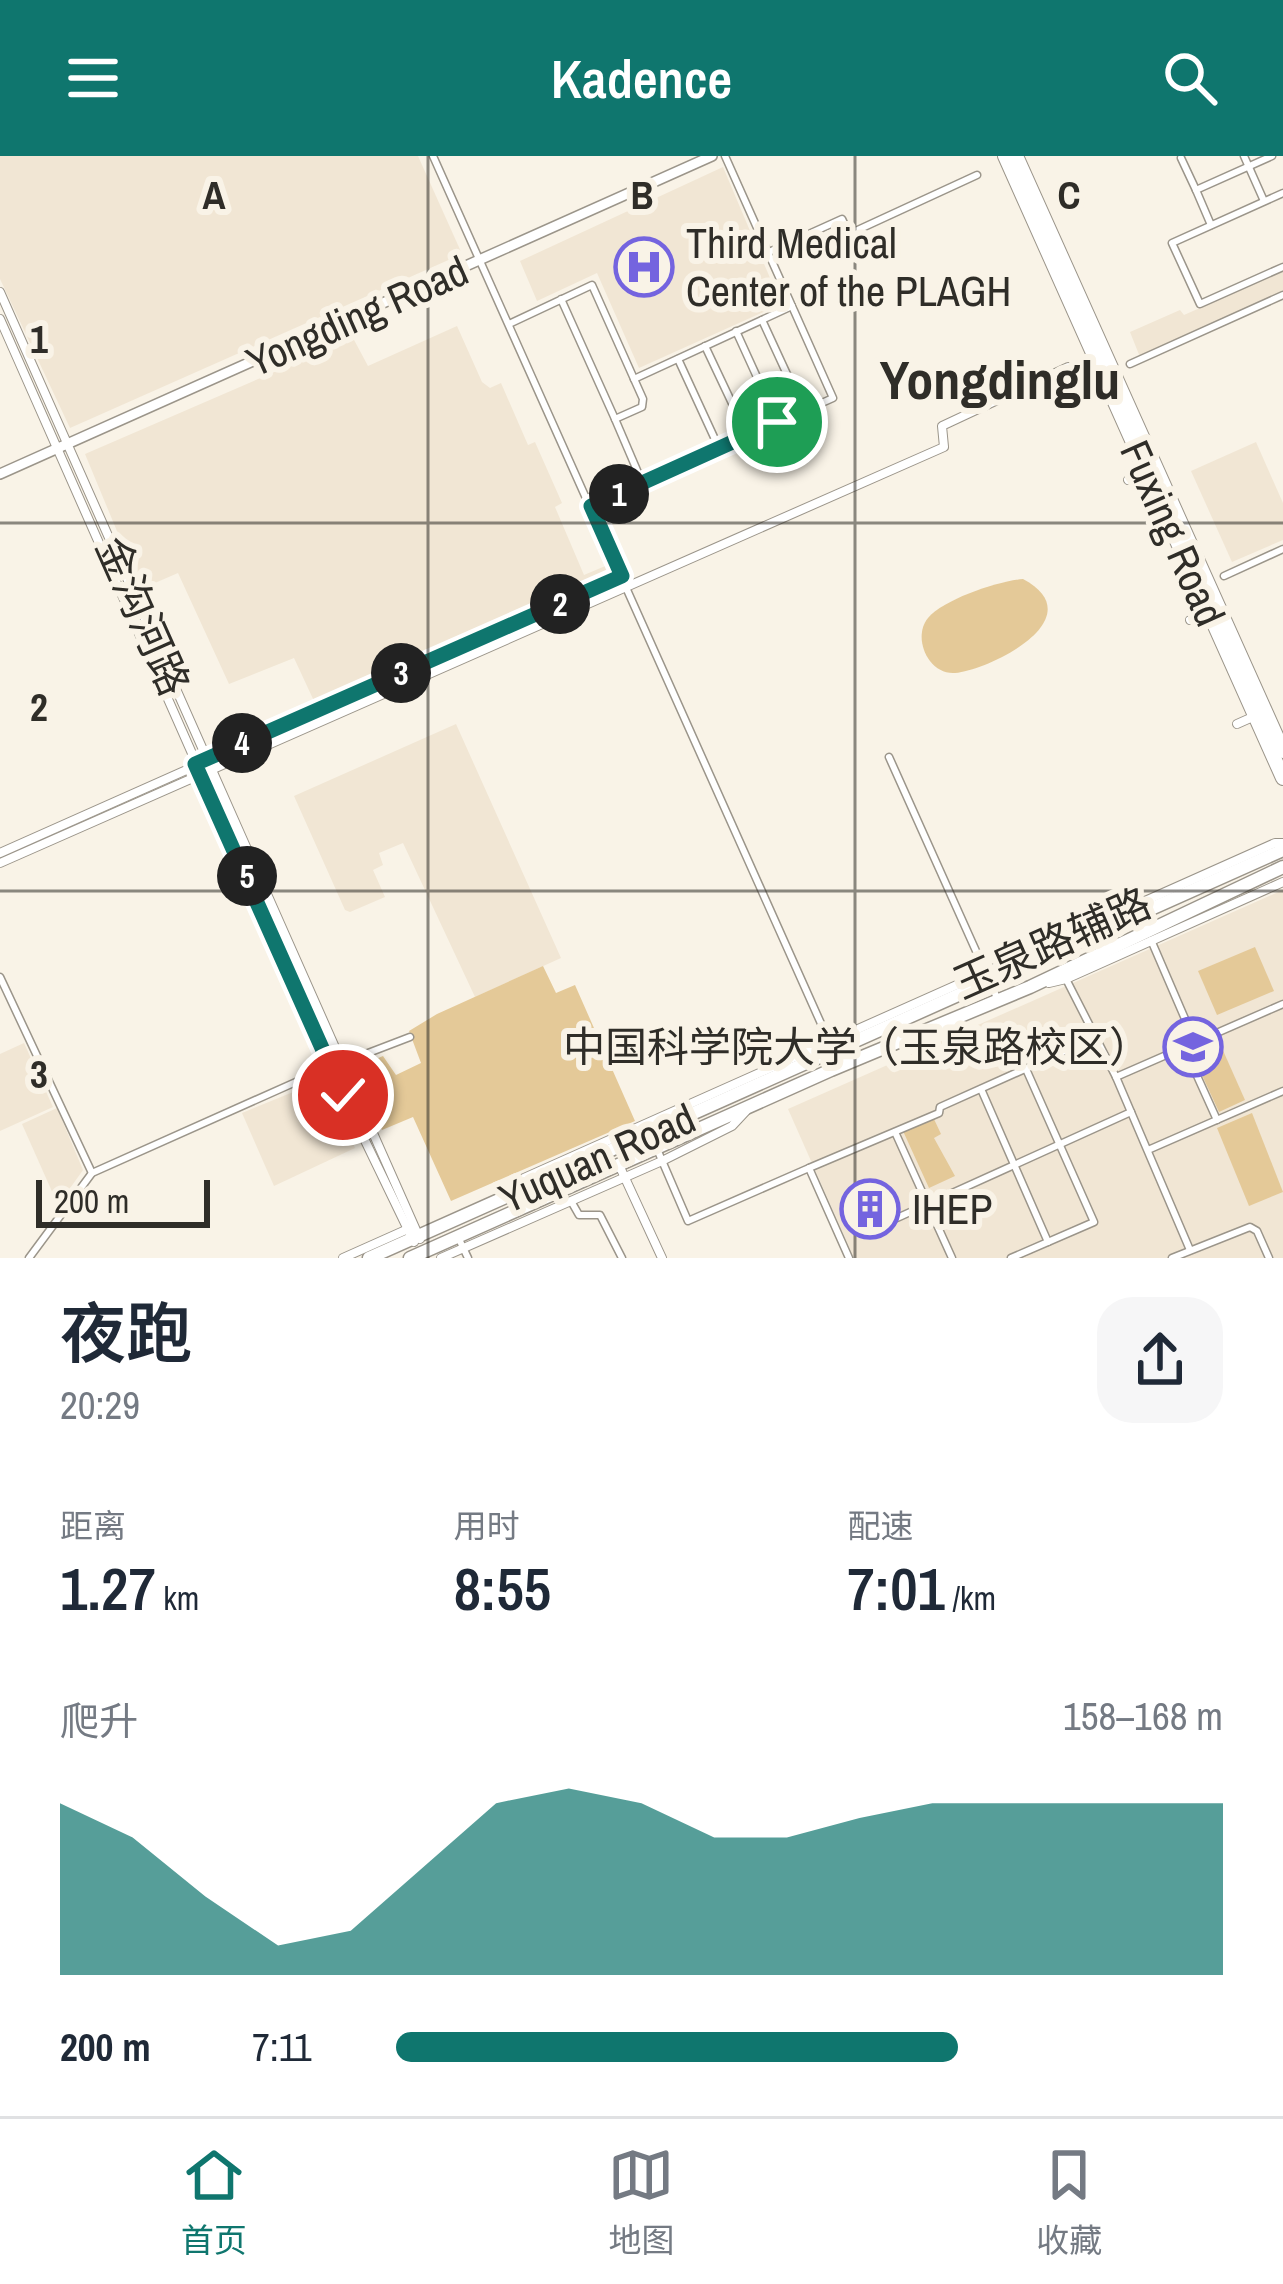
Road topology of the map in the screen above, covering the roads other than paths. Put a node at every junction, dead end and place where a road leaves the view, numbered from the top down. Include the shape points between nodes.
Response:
1 (433, 156) edge
2 (712, 156) edge
3 (725, 156) edge
4 (1005, 156) edge
5 (1016, 156) edge
6 (1244, 156) edge
7 (1272, 156) edge
8 (1181, 158) edge
9 (1249, 166) junction
10 (977, 175) dead end
11 (1196, 190) junction
12 (1283, 193) edge
13 (1264, 201) junction
14 (1211, 225) junction
15 (769, 253) junction
16 (480, 261) junction
17 (1283, 267) edge
18 (0, 292) edge
19 (1283, 295) edge
20 (561, 299) junction
21 (792, 306) junction
22 (0, 319) edge
23 (762, 320) junction
24 (509, 324) junction
25 (736, 332) junction
26 (705, 346) junction
27 (678, 358) junction
28 (1128, 361) joint
29 (1105, 366) junction
30 (634, 379) junction
31 (803, 411) junction
32 (615, 419) junction
33 (777, 422) junction
34 (747, 436) junction
35 (67, 444) junction
36 (55, 449) junction
37 (719, 449) junction
38 (1146, 472) junction
39 (0, 474) edge
40 (1127, 480) dead end
41 (643, 483) junction
42 (591, 506) junction
43 (1283, 549) edge
44 (1224, 577) dead end
45 (624, 581) junction
46 (1209, 611) junction
47 (1190, 620) dead end
48 (1255, 716) junction
49 (1237, 724) dead end
50 (1283, 751) edge
51 (889, 757) dead end
52 (209, 763) junction
53 (197, 769) junction
54 (1283, 778) edge
55 (1281, 844) edge
56 (0, 854) edge
57 (0, 863) edge
58 (1283, 867) edge
59 (1283, 882) edge
60 (1184, 914) junction
61 (1163, 935) junction
62 (1151, 940) junction
63 (0, 977) edge
64 (988, 977) junction
65 (1066, 980) junction
66 (1030, 987) junction
67 (998, 1000) junction
68 (1283, 1004) edge
69 (410, 1037) dead end
70 (1094, 1038) junction
71 (1196, 1042) junction
72 (1184, 1047) junction
73 (834, 1054) junction
74 (343, 1062) junction
75 (332, 1066) junction
76 (818, 1068) junction
77 (1026, 1069) junction
78 (1116, 1077) junction
79 (981, 1089) junction
80 (1283, 1091) edge
81 (1131, 1112) junction
82 (1217, 1120) junction
83 (895, 1132) junction
84 (1060, 1144) junction
85 (1148, 1150) junction
86 (659, 1155) junction
87 (1015, 1165) junction
88 (809, 1168) junction
89 (622, 1172) junction
90 (92, 1173) junction
91 (569, 1195) junction
92 (499, 1202) junction
93 (927, 1204) junction
94 (897, 1217) dead end
95 (439, 1228) junction
96 (413, 1235) junction
97 (1048, 1242) junction
98 (463, 1248) edge
99 (1190, 1250) junction
100 (427, 1254) edge
101 (379, 1256) edge
102 (29, 1258) edge
103 (344, 1258) edge
104 (622, 1258) edge
105 (662, 1258) edge
106 (848, 1258) edge
107 (952, 1258) edge
108 (1011, 1258) edge
109 (1172, 1258) edge
110 (1269, 1258) edge

1 - 16 street
2 - 16 main road, Yongding Road
3 - 15 street
4 - 29 highway, Fuxing Road
5 - 29 highway, Fuxing Road
6 - 9 street
7 - 9 street
8 - 11 street
9 - 11 street
9 - 13 street
10 - 15 street via 850,234 842,219
11 - 14 street
12 - 13 street
13 - 14 street
14 - 17 street via 1172,243 1200,304
15 - 21 street
16 - 24 street
16 - 35 main road, Yongding Road
18 - 35 street, 金沟河路
19 - 28 street
20 - 24 street
20 - 30 street via 592,285
20 - 32 street
21 - 23 street
21 - 31 street via 833,398
22 - 36 street, 金沟河路
23 - 25 street
23 - 31 street
24 - 42 street
25 - 26 street
25 - 33 street
26 - 27 street
26 - 34 street
27 - 30 street
27 - 37 street
28 - 29 street
29 - 38 highway, Fuxing Road
29 - 45 street via 1047,376 942,426 944,447
29 - 50 highway, Fuxing Road
30 - 32 street via 642,407
31 - 33 street
32 - 41 street
33 - 34 street
34 - 37 street
35 - 36 main road, Yongding Road
35 - 52 street, 金沟河路
36 - 39 main road, Yongding Road
36 - 53 street, 金沟河路
37 - 41 street
38 - 40 street
38 - 46 highway, Fuxing Road
41 - 42 street
42 - 45 street
43 - 44 street
45 - 52 street
45 - 73 street
46 - 47 street
46 - 48 highway, Fuxing Road
48 - 49 street
48 - 54 highway, Fuxing Road
51 - 64 street
52 - 53 street
52 - 74 street, 金沟河路
53 - 56 street
53 - 57 street
53 - 75 street, 金沟河路
55 - 64 main road, Yuquan Road
58 - 60 main road, Yuquan Road
59 - 61 street
60 - 61 street
60 - 66 main road, Yuquan Road
61 - 62 street
62 - 65 street
62 - 71 street
63 - 90 street
64 - 67 street
64 - 73 main road, Yuquan Road
65 - 66 street
65 - 70 street
66 - 67 main road, Yuquan Road
67 - 73 main road, Yuquan Road
68 - 71 street
69 - 74 street
70 - 77 street
70 - 78 street
71 - 72 street
72 - 78 street
72 - 82 street
73 - 76 main road, Yuquan Road
73 - 92 street via 524,1178
74 - 75 street
74 - 96 street, 金沟河路
75 - 90 street
75 - 96 street, 金沟河路
76 - 86 main road, Yuquan Road
76 - 92 main road, Yuquan Road
77 - 79 street
77 - 84 street
78 - 81 street
79 - 83 street
79 - 87 street
80 - 82 street
81 - 84 street
81 - 85 street
82 - 85 street
83 - 88 street
83 - 93 street
84 - 87 street
84 - 97 street via 1094,1222
85 - 99 street
86 - 88 street via 688,1222
86 - 89 main road, Yuquan Road
87 - 93 street
87 - 97 street
88 - 106 street
89 - 91 main road, Yuquan Road
89 - 105 street
90 - 102 street
91 - 98 main road, Yuquan Road
91 - 104 street via 579,1215 600,1215
92 - 95 main road, Yuquan Road
93 - 94 street
93 - 107 street
95 - 96 main road, Yuquan Road
95 - 100 main road
96 - 100 street, 金沟河路
96 - 101 main road, Yuquan Road
96 - 103 street
97 - 108 street
98 - 100 main road, Yuquan Road
99 - 109 street
99 - 110 street via 1250,1227

